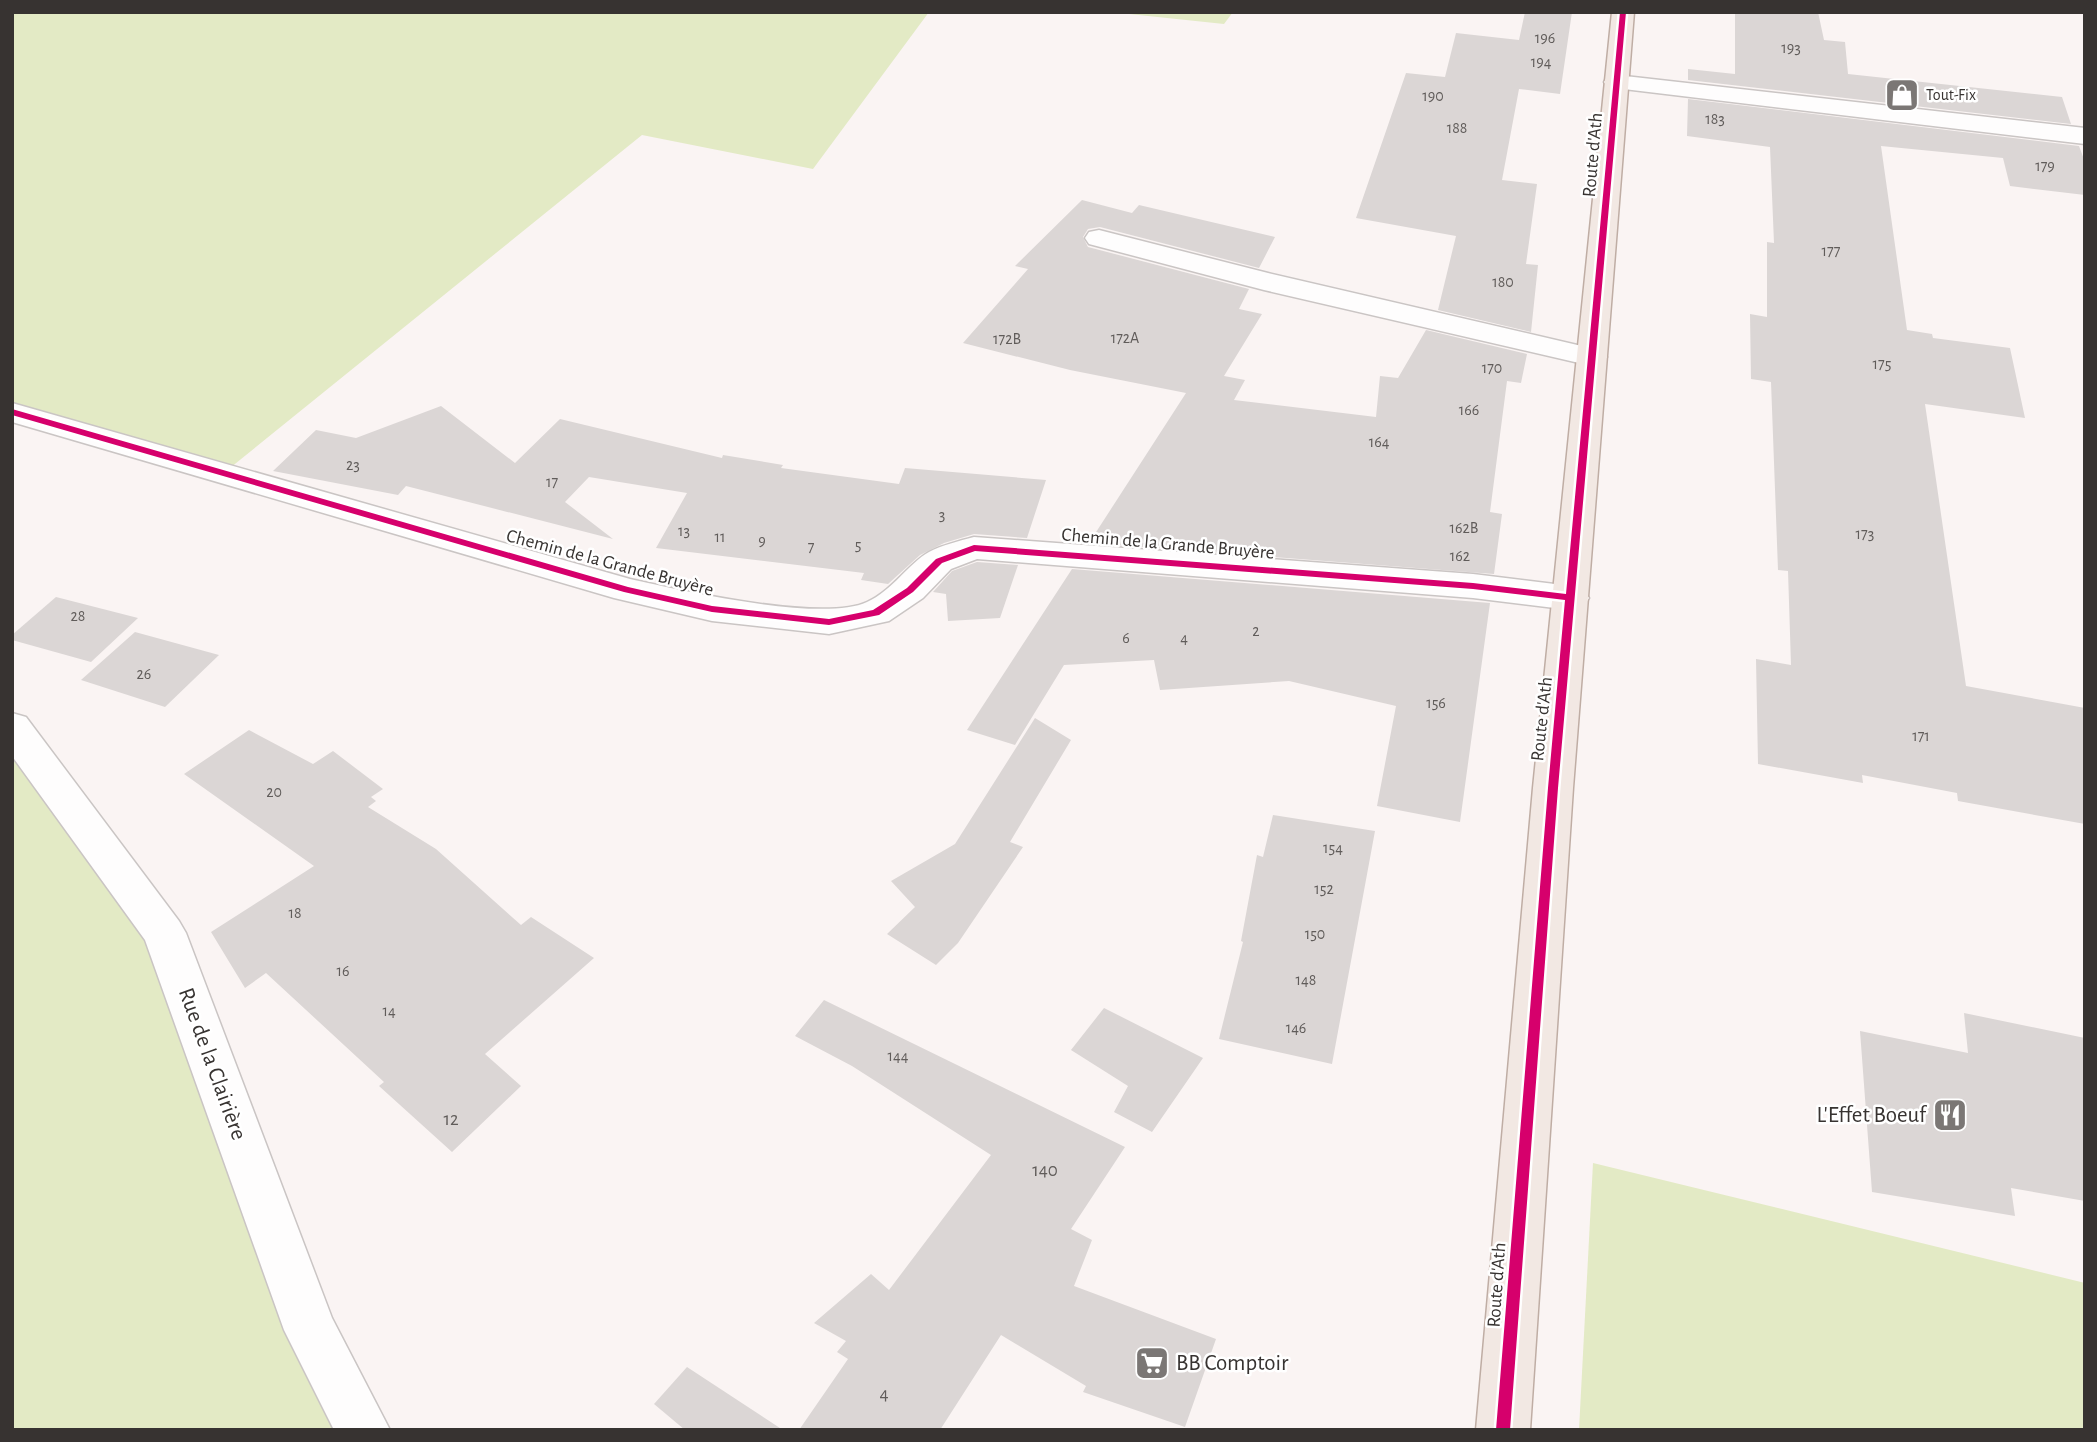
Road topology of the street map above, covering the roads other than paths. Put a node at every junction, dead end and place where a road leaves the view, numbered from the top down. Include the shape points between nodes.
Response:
1 (1623, 12) edge
2 (1616, 82) junction
3 (2085, 136) edge
4 (1099, 238) dead end
5 (1592, 358) junction
6 (12, 412) edge
7 (1571, 598) junction
8 (12, 727) edge
9 (363, 1430) edge
10 (1503, 1430) edge

1 - 2 main road, Route d'Ath
2 - 3 street
2 - 5 main road, Route d'Ath
4 - 5 street
5 - 7 main road, Route d'Ath
6 - 7 street, Chemin de la Grande Bruyère via 627,590 712,609 776,617 830,622 876,613 911,590 939,561 974,548 1473,586
7 - 10 main road, Route d'Ath
8 - 9 street, Rue de la Clairière via 164,933 310,1330

